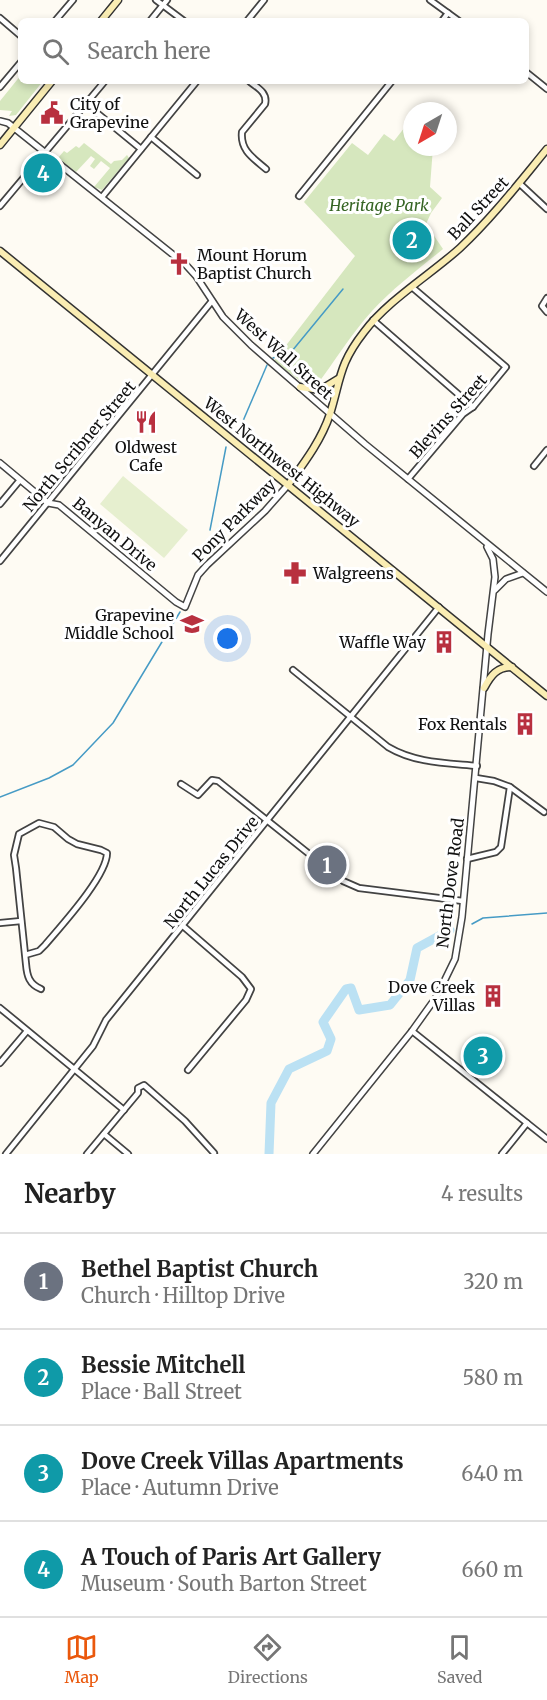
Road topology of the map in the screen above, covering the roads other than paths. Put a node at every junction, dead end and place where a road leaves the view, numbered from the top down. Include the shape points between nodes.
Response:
1 (73, 0) edge
2 (118, 0) edge
3 (156, 0) edge
4 (168, 0) edge
5 (264, 0) edge
6 (430, 0) edge
7 (163, 5) junction
8 (448, 13) junction
9 (0, 18) edge
10 (58, 18) edge
11 (103, 18) edge
12 (152, 18) edge
13 (180, 18) edge
14 (249, 18) edge
15 (444, 18) edge
16 (455, 18) edge
17 (18, 33) edge
18 (18, 66) edge
19 (529, 74) edge
20 (50, 84) edge
21 (103, 84) edge
22 (195, 84) edge
23 (252, 84) edge
24 (390, 84) edge
25 (0, 87) edge
26 (547, 89) edge
27 (86, 104) junction
28 (0, 121) edge
29 (14, 128) junction
30 (151, 137) junction
31 (0, 144) edge
32 (141, 148) junction
33 (547, 149) edge
34 (46, 152) junction
35 (266, 169) dead end
36 (197, 175) dead end
37 (519, 183) junction
38 (299, 196) dead end
39 (102, 197) junction
40 (0, 206) edge
41 (547, 209) edge
42 (0, 251) edge
43 (413, 288) junction
44 (547, 298) edge
45 (212, 301) junction
46 (547, 312) edge
47 (373, 320) junction
48 (154, 375) junction
49 (338, 378) junction
50 (300, 387) junction
51 (473, 407) junction
52 (330, 414) junction
53 (547, 450) edge
54 (0, 463) edge
55 (534, 465) dead end
56 (408, 479) junction
57 (20, 480) junction
58 (288, 485) junction
59 (48, 503) junction
60 (0, 504) edge
61 (483, 540) junction
62 (0, 561) edge
63 (523, 573) junction
64 (547, 592) edge
65 (493, 594) junction
66 (185, 607) joint
67 (439, 607) junction
68 (487, 643) junction
69 (512, 667) junction
70 (293, 670) dead end
71 (484, 688) junction
72 (547, 696) edge
73 (350, 717) junction
74 (477, 766) junction
75 (476, 778) junction
76 (181, 784) dead end
77 (510, 787) junction
78 (544, 812) dead end
79 (268, 820) junction
80 (467, 859) junction
81 (463, 901) junction
82 (21, 921) junction
83 (0, 923) edge
84 (183, 926) junction
85 (25, 955) junction
86 (41, 989) dead end
87 (0, 1008) edge
88 (27, 1030) junction
89 (412, 1030) junction
90 (0, 1063) edge
91 (75, 1069) junction
92 (188, 1070) dead end
93 (124, 1110) junction
94 (527, 1124) junction
95 (104, 1134) junction
96 (547, 1139) edge
97 (214, 1153) edge
98 (6, 1154) edge
99 (87, 1154) edge
100 (128, 1154) edge
101 (313, 1154) edge
102 (502, 1154) edge

1 - 10 street
2 - 11 main road
3 - 7 street
4 - 7 street
5 - 14 street
6 - 8 street
7 - 12 street
7 - 13 street
8 - 15 street
8 - 16 street
9 - 17 street
18 - 25 street
19 - 26 street
20 - 29 main road
21 - 27 street
22 - 30 street
23 - 35 street via 266,99 242,132 242,143 246,152
24 - 38 street
27 - 32 street
27 - 34 street
28 - 29 street, West Wall Street
29 - 31 main road
29 - 34 street, West Wall Street
30 - 32 street
30 - 36 street
32 - 39 street
33 - 37 main road, Ball Street
34 - 39 street, West Wall Street
34 - 40 street
37 - 41 street
37 - 43 main road, Ball Street via 459,248
39 - 45 street, West Wall Street via 186,266
42 - 48 main road, West Northwest Highway
43 - 47 main road, Ball Street
43 - 51 street, Blevins Street via 506,368
44 - 46 street via 542,306
45 - 48 street, North Scribner Street
45 - 50 street, West Wall Street via 232,327
47 - 49 main road, Ball Street via 347,356
47 - 51 street
48 - 58 main road, West Northwest Highway
48 - 59 street, North Scribner Street
49 - 50 main road via 320,390
49 - 52 main road, Ball Street
50 - 52 street, West Wall Street
51 - 56 street, Blevins Street
52 - 56 street, West Wall Street
52 - 58 main road, Ball Street via 309,457
53 - 55 street
54 - 57 street, Banyan Drive
56 - 61 street, West Wall Street
57 - 59 street, Banyan Drive
57 - 60 street
58 - 66 street, Pony Parkway via 207,564 198,575
58 - 67 main road, West Northwest Highway
59 - 62 street, North Scribner Street
59 - 66 street, Banyan Drive via 59,505
61 - 63 street, West Wall Street
61 - 65 street, North Dove Road via 494,559
63 - 64 street, West Wall Street
63 - 65 street via 506,579
65 - 68 street, North Dove Road
67 - 68 main road, West Northwest Highway
67 - 73 street, North Lucas Drive
68 - 69 main road, West Northwest Highway
68 - 71 street, North Dove Road
69 - 71 main road via 492,674
69 - 72 main road, West Northwest Highway
70 - 73 street
71 - 74 street, North Dove Road
73 - 74 street via 403,755
73 - 79 street, North Lucas Drive
74 - 75 street, North Dove Road
75 - 77 street
75 - 80 street, North Dove Road
76 - 79 street via 198,795 212,780 218,781
77 - 78 street
77 - 80 street via 501,848
79 - 81 street via 336,876 359,888
79 - 84 street, North Lucas Drive
80 - 81 street, North Dove Road
81 - 89 street, North Dove Road via 452,967
82 - 83 street
82 - 85 street
82 - 85 street via 14,855 19,834 39,823 54,827 77,844 107,853 97,880 45,945
84 - 91 street, North Lucas Drive via 106,1020
84 - 92 street via 242,977 250,993
85 - 86 street via 30,981
87 - 88 street
88 - 90 street
88 - 91 street
89 - 94 street
89 - 101 street, North Dove Road
91 - 93 street
91 - 98 street, North Lucas Drive
93 - 95 street
93 - 97 street via 140,1085 147,1087
94 - 96 street
94 - 102 street
95 - 99 street
95 - 100 street

